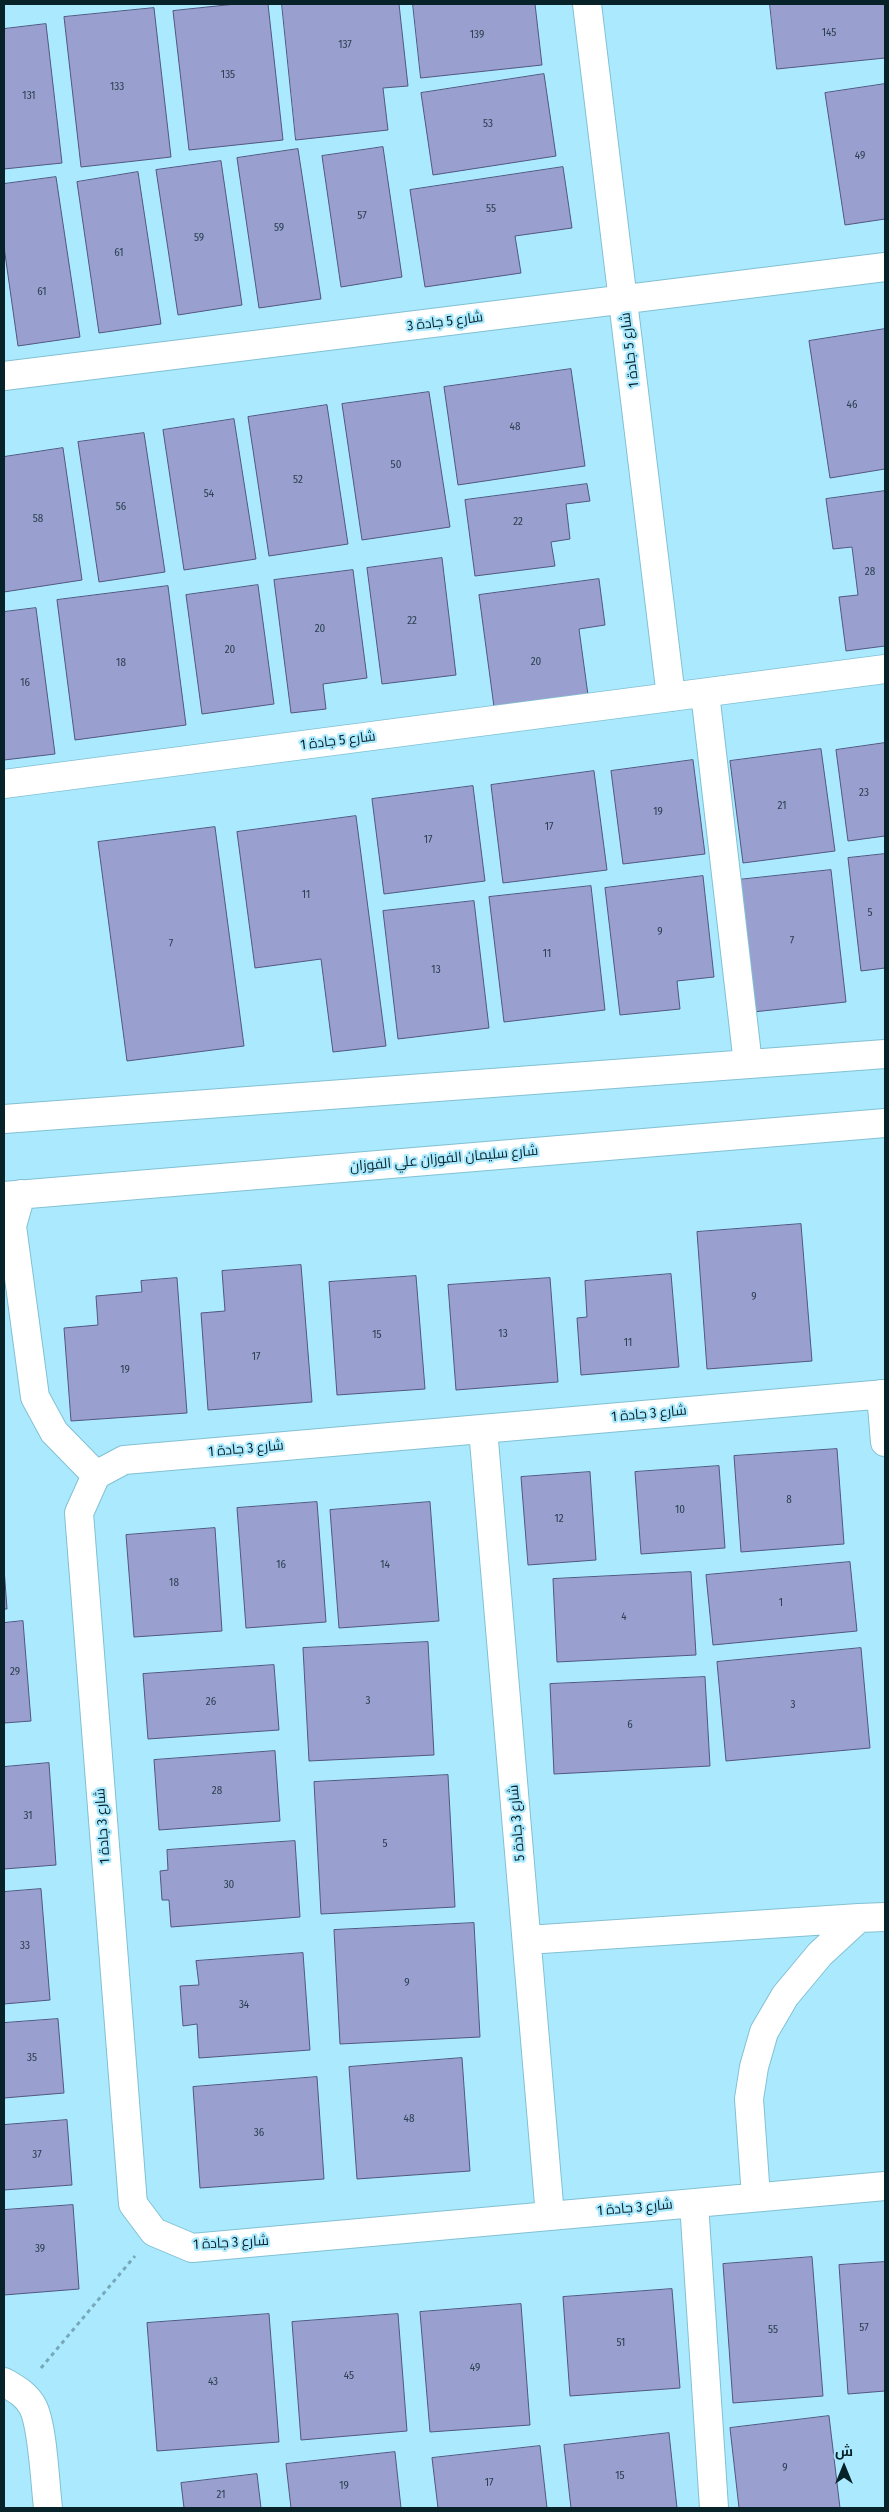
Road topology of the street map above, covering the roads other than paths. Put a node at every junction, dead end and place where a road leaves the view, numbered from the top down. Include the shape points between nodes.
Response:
1 (588, 4) edge
2 (885, 267) edge
3 (624, 299) junction
4 (4, 376) edge
5 (885, 669) edge
6 (705, 693) junction
7 (671, 697) junction
8 (4, 784) edge
9 (885, 1054) edge
10 (748, 1064) junction
11 (4, 1119) edge
12 (885, 1123) edge
13 (9, 1195) edge
14 (883, 1394) edge
15 (483, 1429) junction
16 (885, 1442) edge
17 (96, 1475) junction
18 (872, 1918) edge
19 (527, 1940) junction
20 (885, 2186) edge
21 (756, 2197) junction
22 (694, 2203) junction
23 (550, 2216) junction
24 (12, 2387) edge
25 (48, 2508) edge
26 (714, 2508) edge

1 - 3 street, شارع 5 جادة 1
2 - 3 street, شارع 5 جادة 3
3 - 4 street, شارع 5 جادة 3
3 - 7 street, شارع 5 جادة 1
5 - 6 street, شارع 5 جادة 1
6 - 7 street, شارع 5 جادة 1
6 - 10 street
7 - 8 street, شارع 5 جادة 1
9 - 10 street
10 - 11 street
12 - 13 street, شارع سليمان الفوزان علي الفوزان
13 - 17 street via 35,1397 54,1432
14 - 15 street, شارع 3 جادة 1
14 - 16 street
15 - 17 street, شارع 3 جادة 1 via 124,1460
15 - 19 street, شارع 3 جادة 5
17 - 23 street, شارع 3 جادة 1 via 79,1513 132,2204 154,2232 192,2248
18 - 19 street
18 - 21 street via 820,1954 785,1996 764,2032 748,2099
19 - 23 street, شارع 3 جادة 5
20 - 21 street, شارع 3 جادة 1
21 - 22 street, شارع 3 جادة 1
22 - 23 street, شارع 3 جادة 1
22 - 26 street
24 - 25 street via 33,2407

